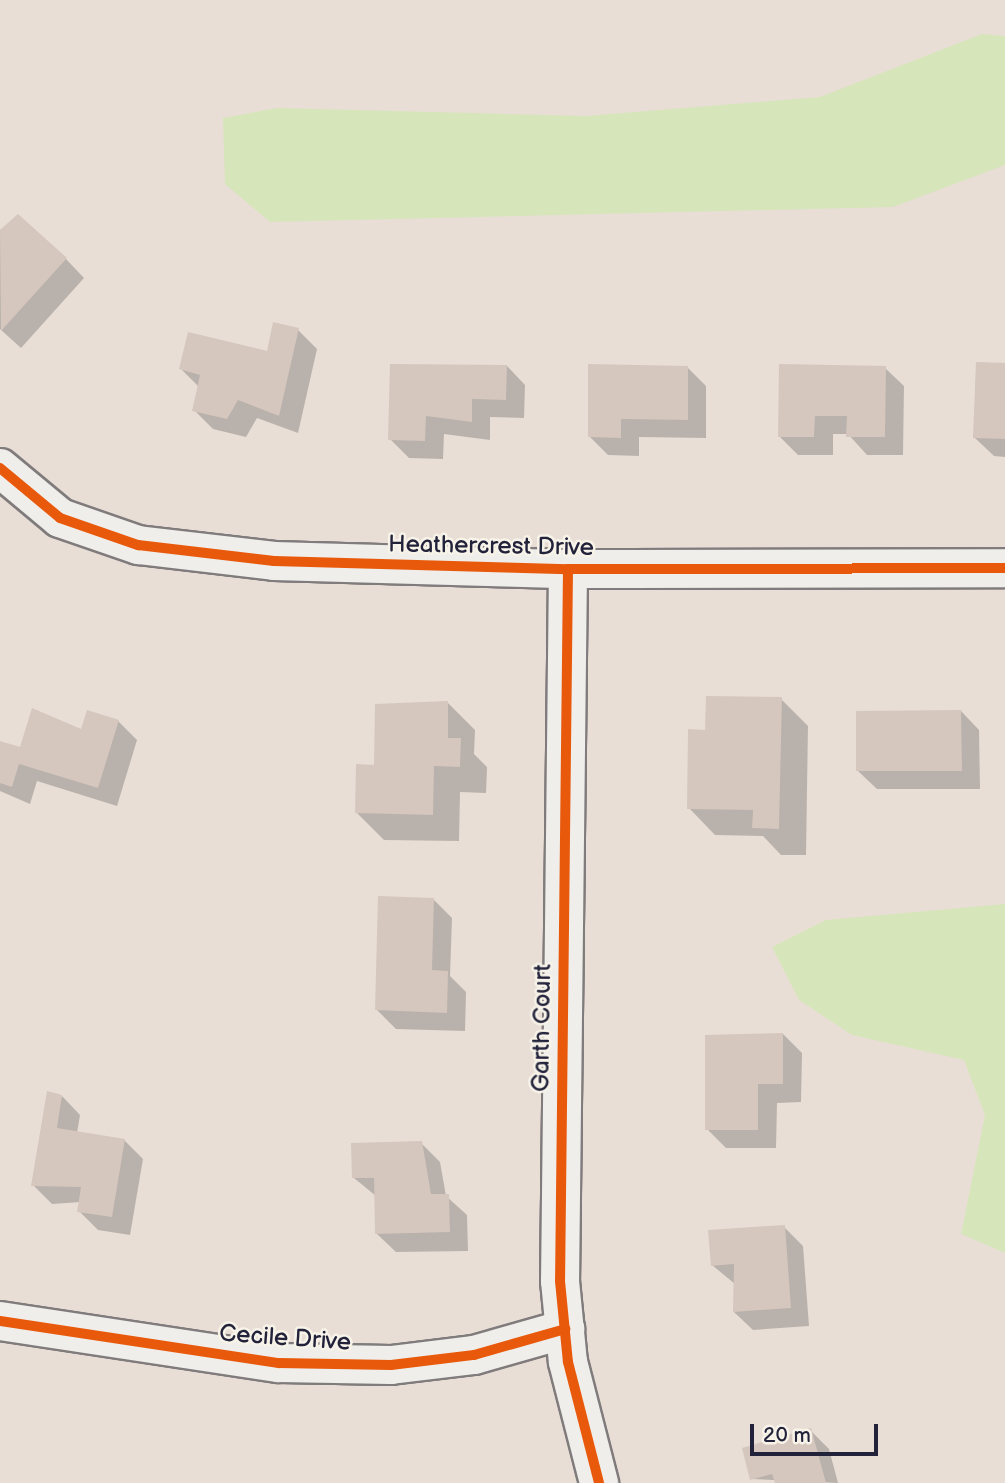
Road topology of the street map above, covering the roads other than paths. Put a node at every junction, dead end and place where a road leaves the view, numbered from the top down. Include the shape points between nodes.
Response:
1 (0, 468) edge
2 (1005, 568) edge
3 (568, 569) junction
4 (0, 1321) edge
5 (565, 1329) junction
6 (599, 1483) edge

1 - 3 street, Heathercrest Drive via 60,518 138,545 274,561
2 - 3 street, Heathercrest Drive
3 - 5 street, Garth Court via 560,1281
4 - 5 street, Cecile Drive via 279,1363 377,1365 474,1355
5 - 6 street, Garth Court

